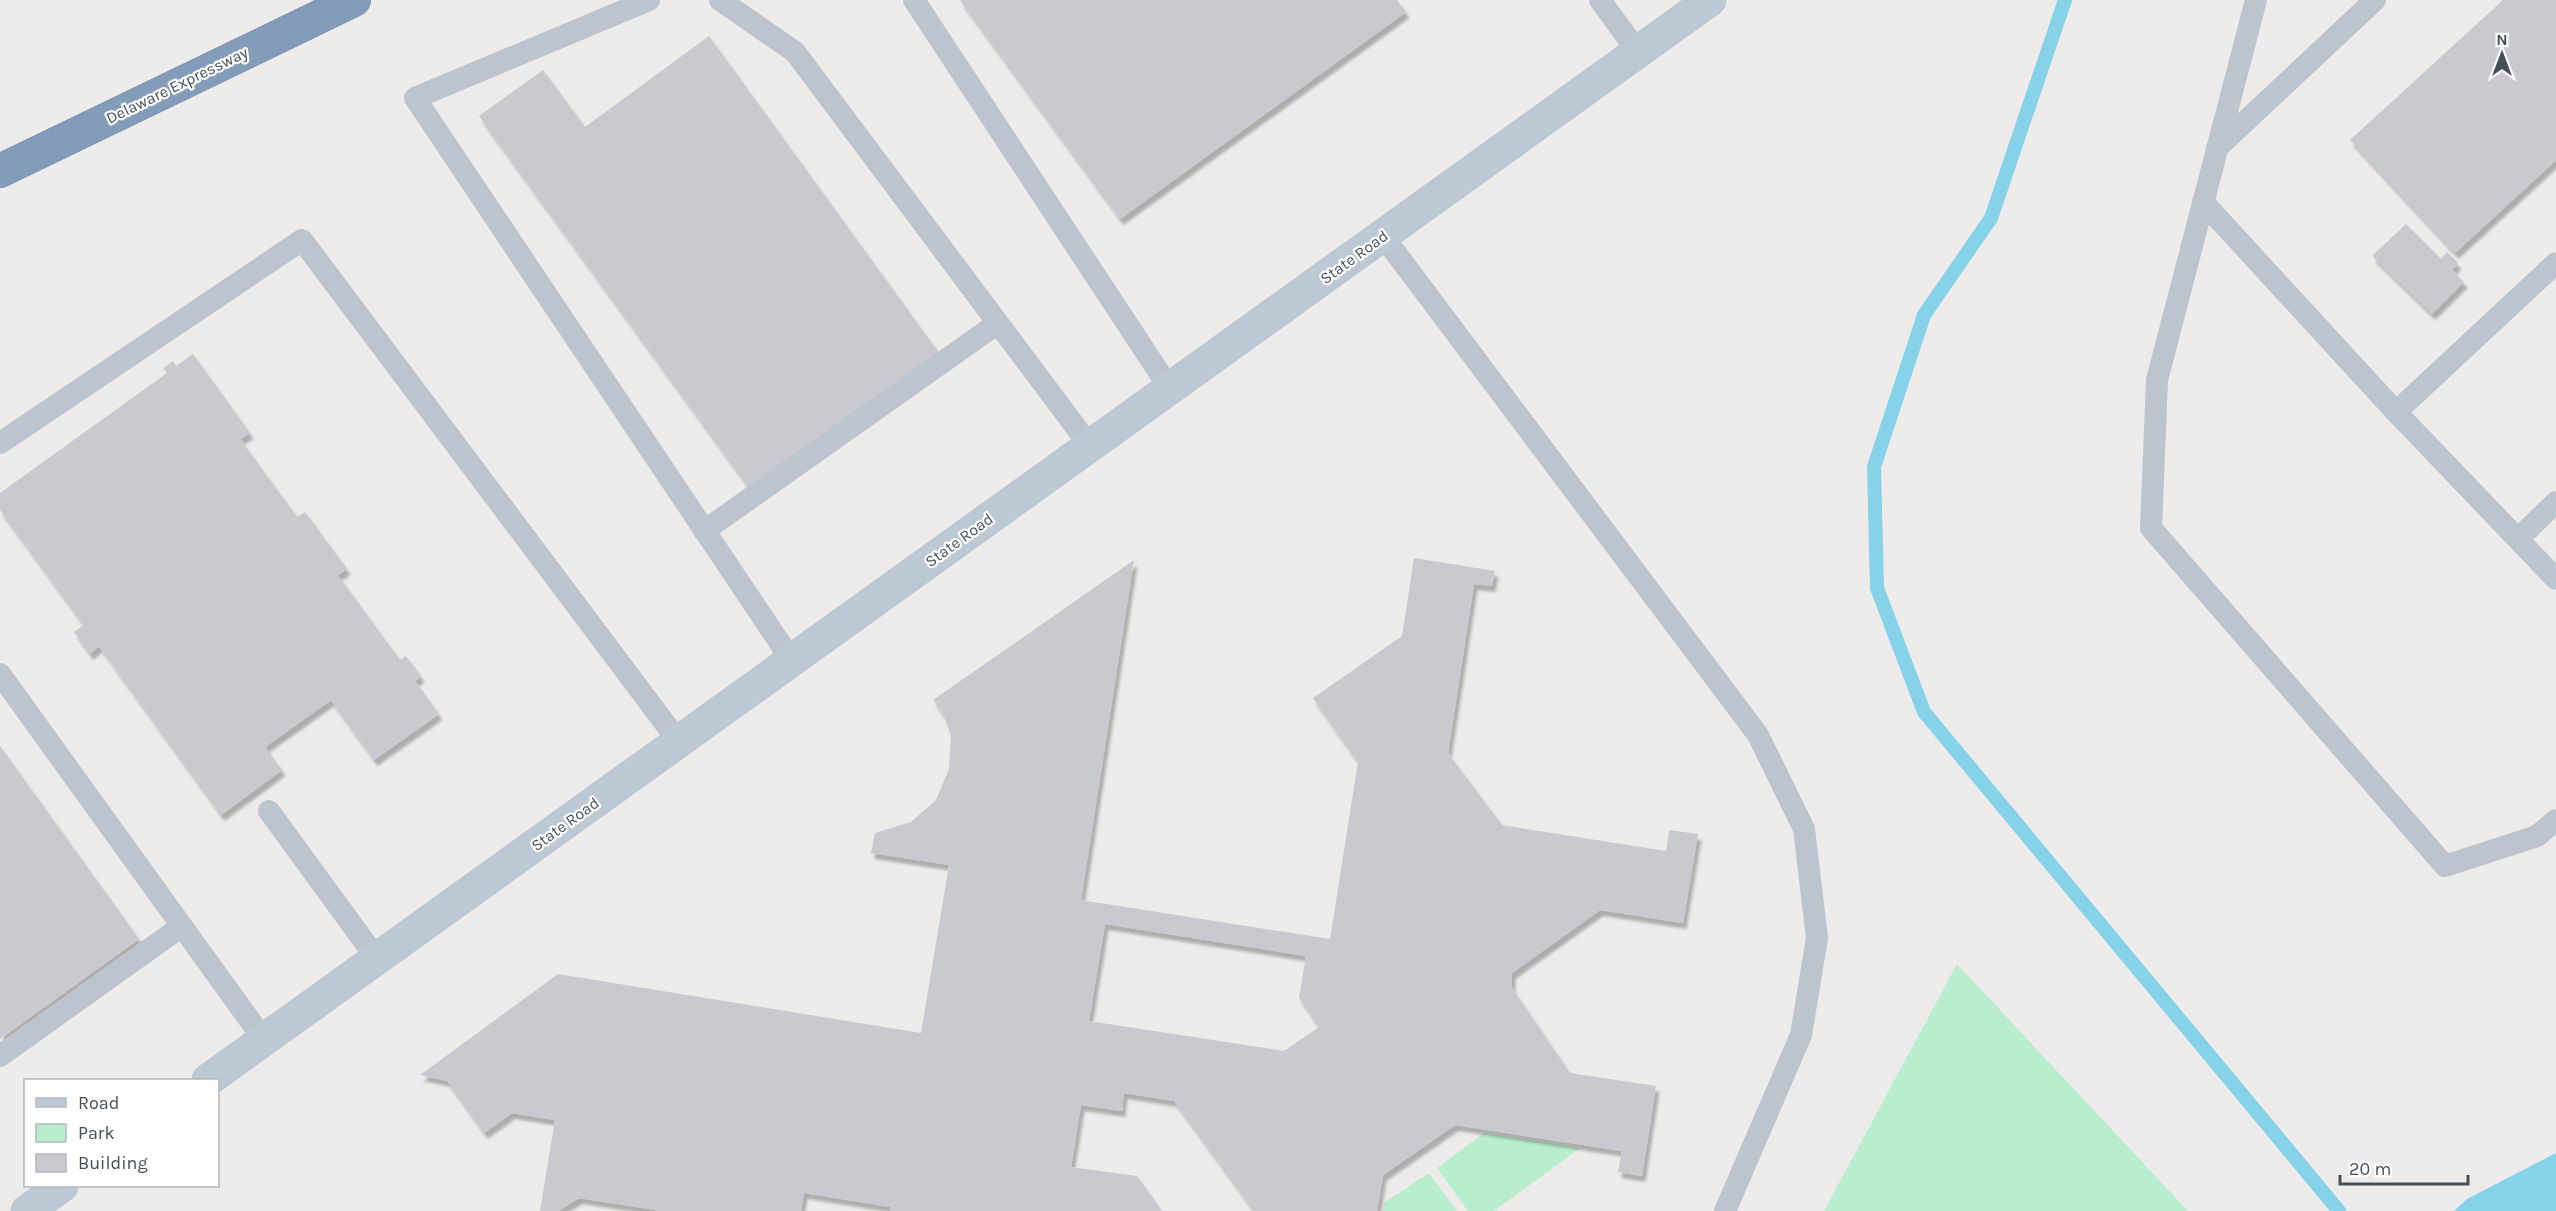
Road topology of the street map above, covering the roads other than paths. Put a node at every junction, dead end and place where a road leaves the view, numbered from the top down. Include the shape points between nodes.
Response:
1 (354, 0) edge
2 (649, 0) edge
3 (720, 0) edge
4 (914, 0) edge
5 (1600, 0) edge
6 (1710, 0) edge
7 (2256, 0) edge
8 (2376, 0) edge
9 (1638, 52) junction
10 (2217, 148) junction
11 (0, 171) edge
12 (2203, 202) junction
13 (1383, 236) junction
14 (2556, 263) edge
15 (998, 323) junction
16 (1170, 389) junction
17 (2396, 412) junction
18 (0, 443) edge
19 (1090, 446) junction
20 (2556, 502) edge
21 (704, 531) junction
22 (2518, 539) junction
23 (2556, 579) edge
24 (792, 661) junction
25 (0, 674) edge
26 (679, 742) junction
27 (269, 811) dead end
28 (2556, 820) edge
29 (182, 926) junction
30 (377, 959) junction
31 (264, 1040) junction
32 (0, 1056) edge
33 (209, 1079) edge
34 (59, 1187) edge
35 (27, 1211) edge
36 (1725, 1211) edge

1 - 11 highway, Delaware Expressway
2 - 21 lane via 415,98
3 - 15 lane via 795,52
4 - 16 lane
5 - 9 lane
6 - 9 main road, State Road
7 - 10 lane
8 - 10 lane
9 - 13 main road, State Road
10 - 12 lane
12 - 17 lane
12 - 28 lane via 2157,380 2151,528 2445,866 2537,836
13 - 16 main road, State Road
13 - 36 lane via 1758,735 1804,829 1817,938 1801,1035
14 - 17 lane
15 - 19 lane
15 - 21 lane
16 - 19 main road, State Road
17 - 22 lane
18 - 26 lane via 302,240
19 - 24 main road, State Road
20 - 22 lane
21 - 24 lane
22 - 23 lane
24 - 26 main road, State Road
25 - 29 lane
26 - 30 main road, State Road
27 - 30 lane
29 - 31 lane
29 - 32 lane
30 - 31 main road, State Road
31 - 33 main road, State Road
34 - 35 main road

